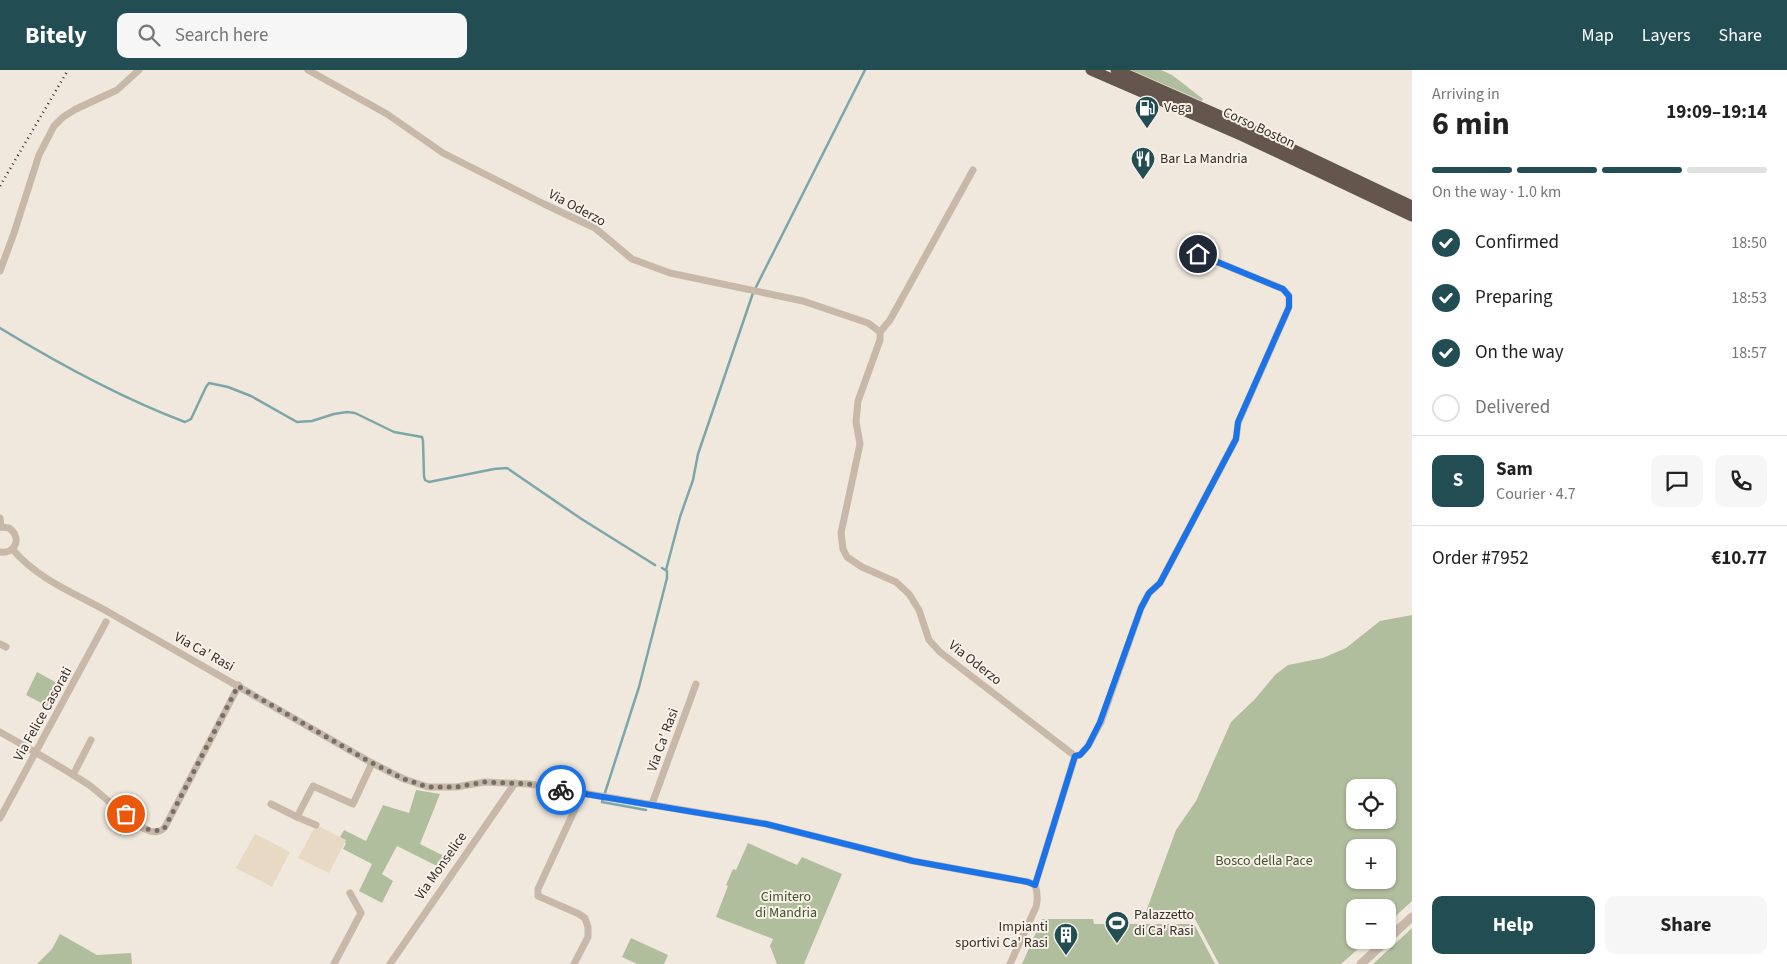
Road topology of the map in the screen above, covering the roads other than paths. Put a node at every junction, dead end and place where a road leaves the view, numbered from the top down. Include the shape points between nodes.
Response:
1 (139, 70) edge
2 (308, 70) edge
3 (1091, 70) edge
4 (1116, 70) edge
5 (973, 170) dead end
6 (1412, 206) edge
7 (1412, 216) edge
8 (1198, 254) dead end
9 (0, 271) edge
10 (880, 332) junction
11 (0, 518) edge
12 (0, 527) edge
13 (12, 549) junction
14 (0, 552) edge
15 (106, 622) dead end
16 (696, 684) dead end
17 (238, 686) junction
18 (0, 732) edge
19 (90, 740) dead end
20 (36, 752) junction
21 (1075, 756) junction
22 (372, 763) junction
23 (73, 775) junction
24 (515, 783) junction
25 (582, 794) junction
26 (271, 804) dead end
27 (652, 804) junction
28 (297, 817) junction
29 (0, 818) edge
30 (316, 825) dead end
31 (1035, 885) junction
32 (350, 893) dead end
33 (1412, 917) edge
34 (1396, 932) edge
35 (1377, 949) edge
36 (334, 964) edge
37 (390, 964) edge
38 (574, 964) edge
39 (1010, 964) edge
40 (1361, 964) edge

1 - 9 street via 117,90 76,109 54,126 38,155
2 - 10 street, Via Oderzo via 387,114 443,153 595,228 632,259 670,273 802,301 868,323
3 - 7 highway, Corso Boston
4 - 6 highway, Corso Boston
5 - 10 street, Via Oderzo via 890,320
8 - 21 street via 1283,289 1289,296 1289,307 1238,422 1236,439 1160,583 1149,593 1141,608 1100,722 1088,746
10 - 21 street, Via Oderzo via 878,349 858,401 856,422 860,444 841,533 843,549 847,557 896,582 909,594 919,610 929,640 940,652
11 - 12 street
12 - 13 street via 9,528 15,534 16,542
13 - 14 street
13 - 17 street, Via Ca' Rasi via 52,583
15 - 20 street, Via Felice Casorati
16 - 27 street, Via Ca' Rasi
17 - 22 street, Via Ca' Rasi
17 - 23 street via 164,829 156,832 139,824
18 - 20 street
19 - 23 street
20 - 23 street
20 - 29 street, Via Felice Casorati
21 - 31 street
22 - 24 street, Via Ca' Rasi via 428,787
22 - 28 street via 353,804 314,786
24 - 25 street, Via Ca' Rasi
24 - 37 street, Via Monselice
25 - 27 street, Via Ca' Rasi
25 - 38 street via 538,889 538,896 585,918 588,937
26 - 28 street
27 - 31 street, Via Ca' Rasi via 766,824 913,861
28 - 30 street
31 - 39 street via 1036,907
32 - 36 street via 361,913
33 - 34 street
35 - 40 street

